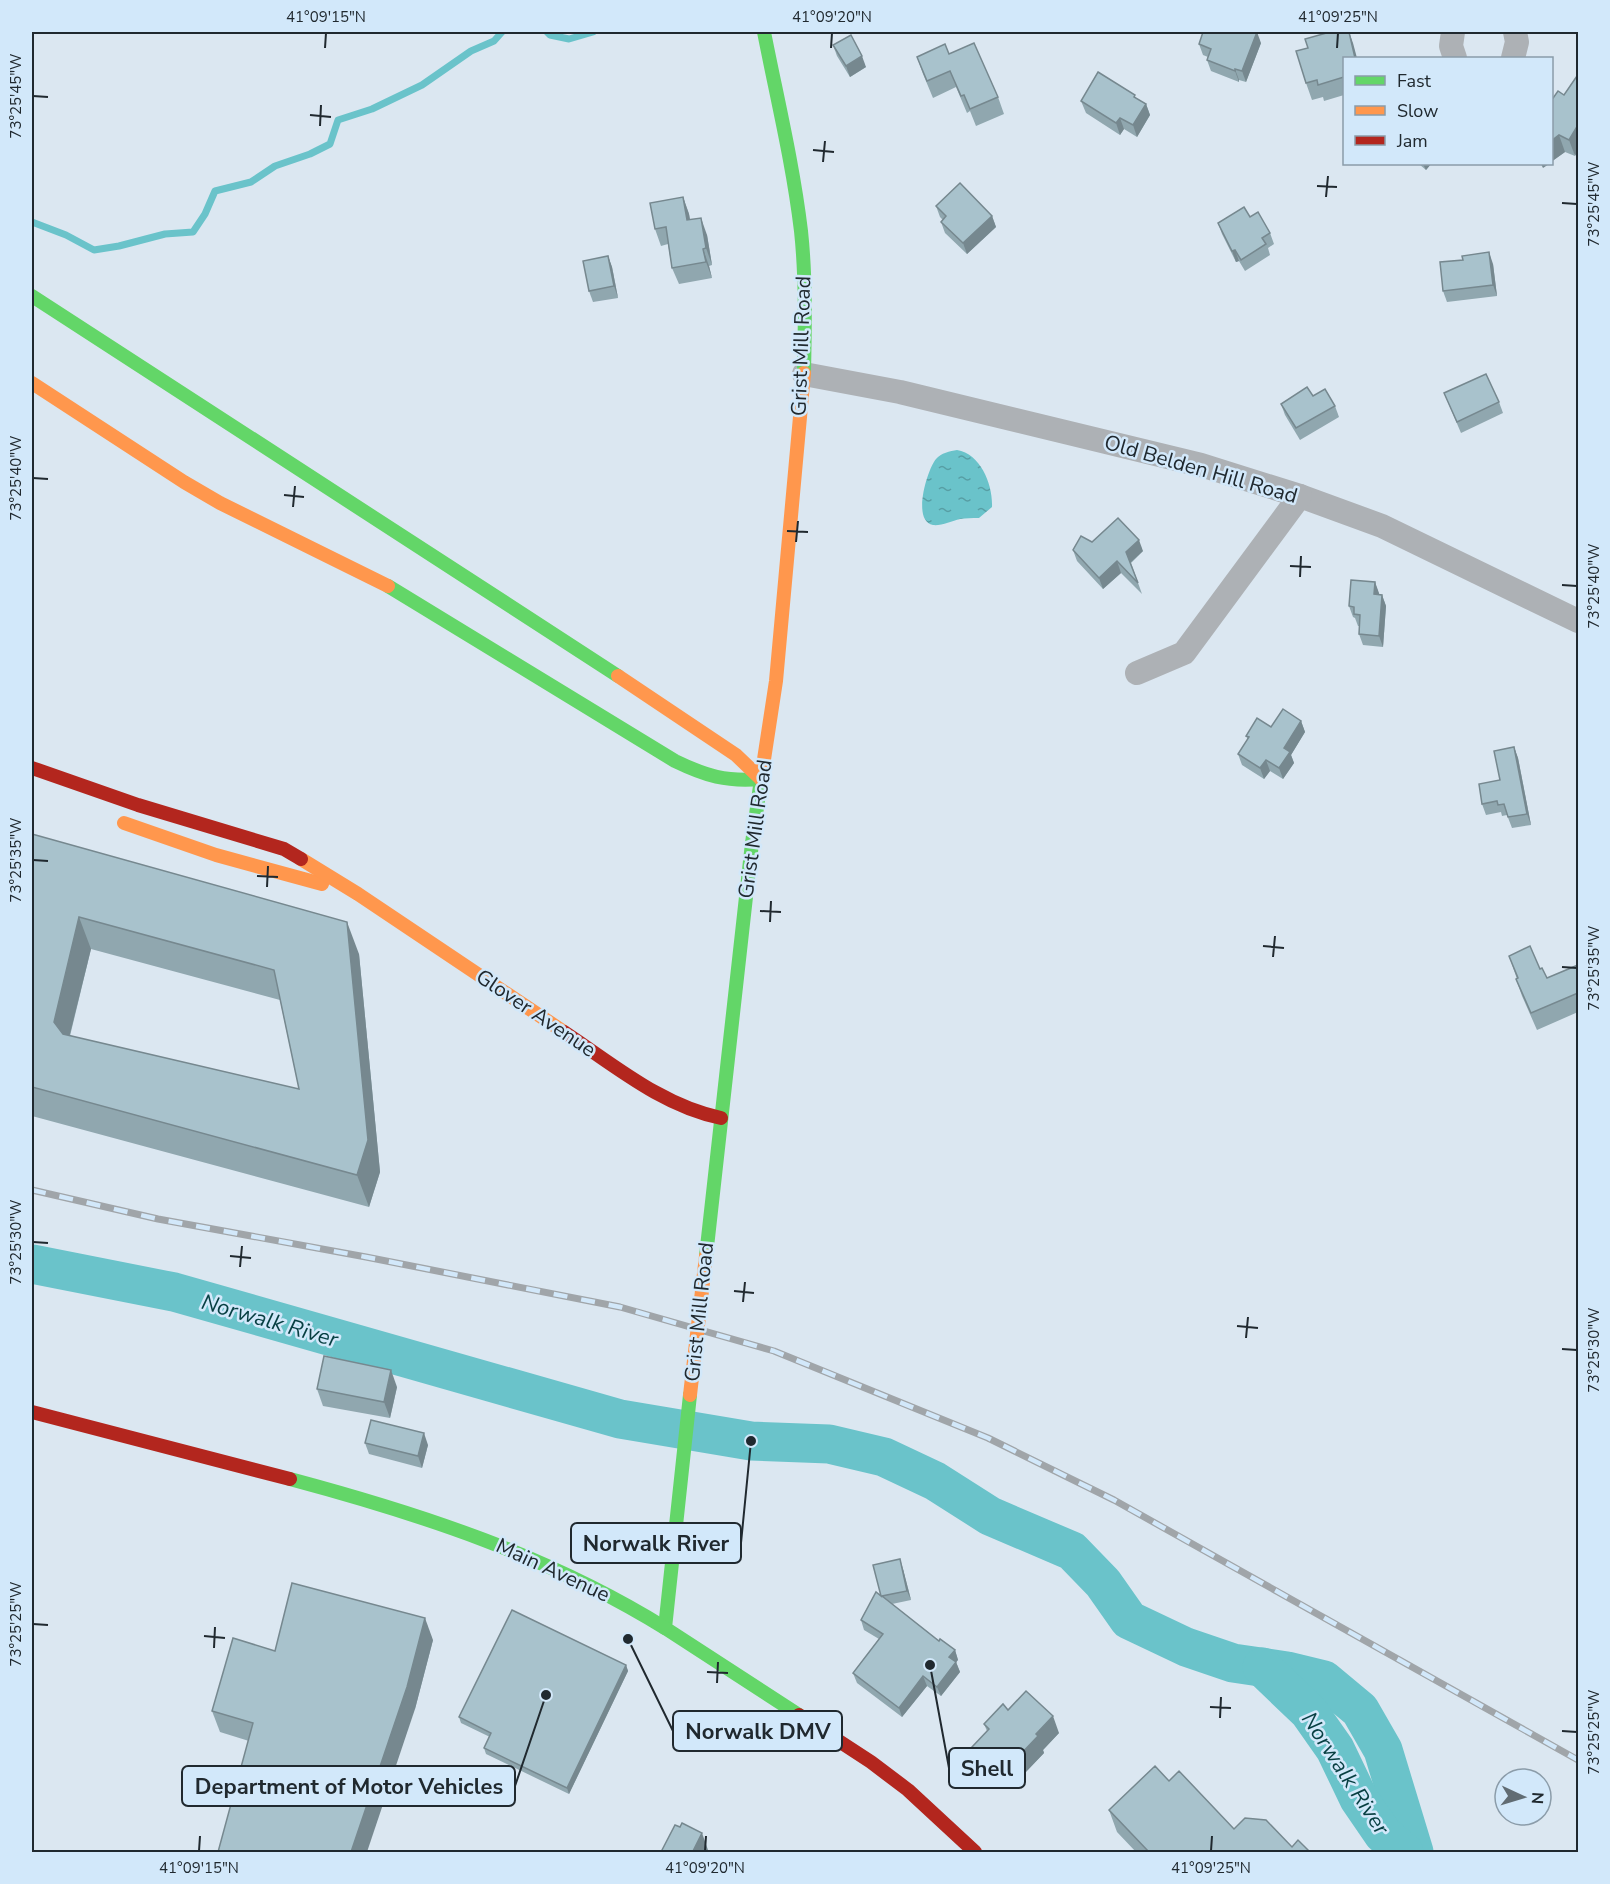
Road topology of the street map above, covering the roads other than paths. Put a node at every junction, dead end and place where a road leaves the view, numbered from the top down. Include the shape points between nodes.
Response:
1 (764, 32) edge
2 (1453, 32) edge
3 (1515, 32) edge
4 (1455, 57) edge
5 (1513, 57) edge
6 (32, 296) edge
7 (804, 374) junction
8 (32, 383) edge
9 (1300, 496) junction
10 (1578, 621) edge
11 (1137, 673) dead end
12 (32, 768) edge
13 (761, 779) junction
14 (108, 818) dead end
15 (358, 894) junction
16 (721, 1118) junction
17 (32, 1413) edge
18 (665, 1628) junction
19 (975, 1852) edge

1 - 7 main road, Grist Mill Road via 801,231
2 - 4 street
3 - 5 street
6 - 13 main road via 694,725
7 - 9 street, Old Belden Hill Road via 900,392 1201,465
7 - 13 main road, Grist Mill Road via 776,681
8 - 13 main road via 220,503 401,592 675,761 720,780
9 - 10 street, Old Belden Hill Road via 1382,526
9 - 11 street via 1184,653
12 - 15 main road, Glover Avenue via 284,849
13 - 16 main road, Grist Mill Road
14 - 15 main road, Glover Avenue via 216,855
15 - 16 main road, Glover Avenue via 662,1097 692,1111
16 - 18 main road, Grist Mill Road, bridge
17 - 18 main road, Main Avenue via 279,1475 461,1529 611,1595
18 - 19 main road, Main Avenue via 871,1762 945,1822

